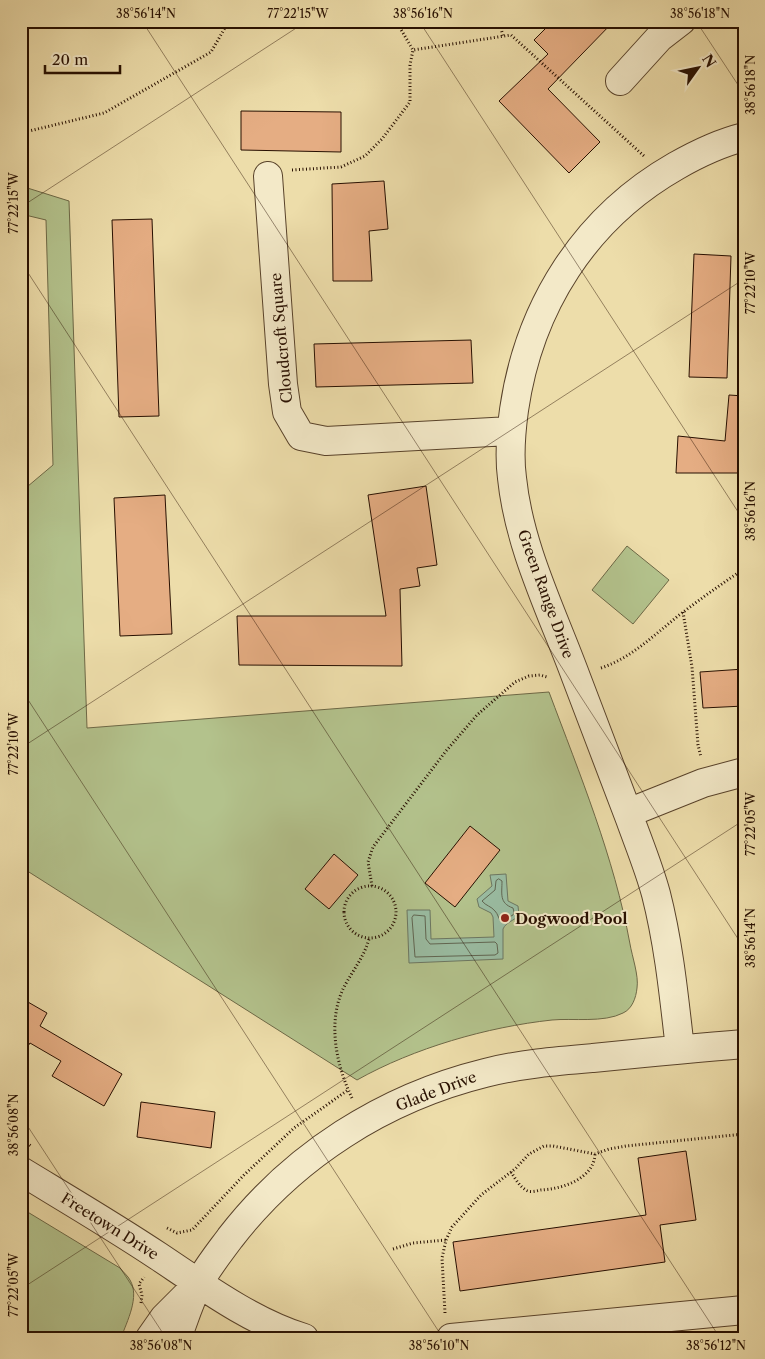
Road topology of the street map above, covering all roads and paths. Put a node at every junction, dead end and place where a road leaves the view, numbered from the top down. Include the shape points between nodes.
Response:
1 (229, 21) edge
2 (396, 21) edge
3 (499, 21) edge
4 (681, 21) edge
5 (503, 36) junction
6 (413, 50) junction
7 (620, 81) dead end
8 (21, 133) edge
9 (744, 137) edge
10 (662, 174) junction
11 (268, 176) joint
12 (511, 431) junction
13 (744, 569) edge
14 (683, 612) junction
15 (576, 676) junction
16 (744, 772) edge
17 (708, 782) junction
18 (628, 813) junction
19 (372, 886) junction
20 (369, 939) junction
21 (744, 1044) edge
22 (680, 1049) junction
23 (364, 1122) junction
24 (744, 1134) edge
25 (595, 1154) junction
26 (21, 1170) edge
27 (511, 1172) junction
28 (177, 1233) dead end
29 (446, 1240) junction
30 (393, 1249) dead end
31 (158, 1256) junction
32 (198, 1284) junction
33 (139, 1309) dead end
34 (744, 1310) edge
35 (448, 1329) edge
36 (150, 1338) edge
37 (177, 1338) edge
38 (304, 1338) edge

1 - 8 path via 211,52 104,112
2 - 6 path
3 - 5 path
4 - 7 street via 659,38
5 - 6 path
5 - 10 path via 511,35
6 - 11 path via 410,102 365,156 341,167 268,172
9 - 10 street, Green Range Drive via 692,157
10 - 12 street, Green Range Drive via 627,199 596,229 546,302 529,344
11 - 12 street, Cloudcroft Square via 283,384 287,412 301,436 326,441
12 - 15 street, Green Range Drive via 511,475 528,553
13 - 14 path
14 - 15 path via 625,657
14 - 17 path via 692,668 698,744
15 - 18 street, Green Range Drive
15 - 19 path via 555,680 540,675 521,679 508,686 477,715 373,847 368,862
16 - 17 street
17 - 18 street
18 - 22 street, Green Range Drive via 661,914
19 - 20 path via 390,894 396,914 388,932
19 - 20 path via 352,892 343,913 352,932
20 - 23 path via 343,989 336,1017 336,1046 342,1075
21 - 22 street, Glade Drive
22 - 23 street, Glade Drive via 549,1062 485,1073 430,1090
23 - 32 street, Glade Drive via 307,1160 275,1188 237,1229
24 - 25 path via 609,1148
25 - 27 path via 544,1146 529,1154
25 - 27 path via 592,1167 579,1178 553,1189 524,1190
26 - 31 street, Freetown Drive
27 - 29 path via 472,1205 452,1227
28 - 31 path
29 - 30 path via 413,1243
29 - 35 path via 442,1270
31 - 32 street, Freetown Drive
31 - 33 path via 139,1284 142,1295
32 - 36 street, Glade Drive via 164,1318
32 - 37 street, Glade Drive
32 - 38 street, Freetown Drive via 259,1319
34 - 35 street

